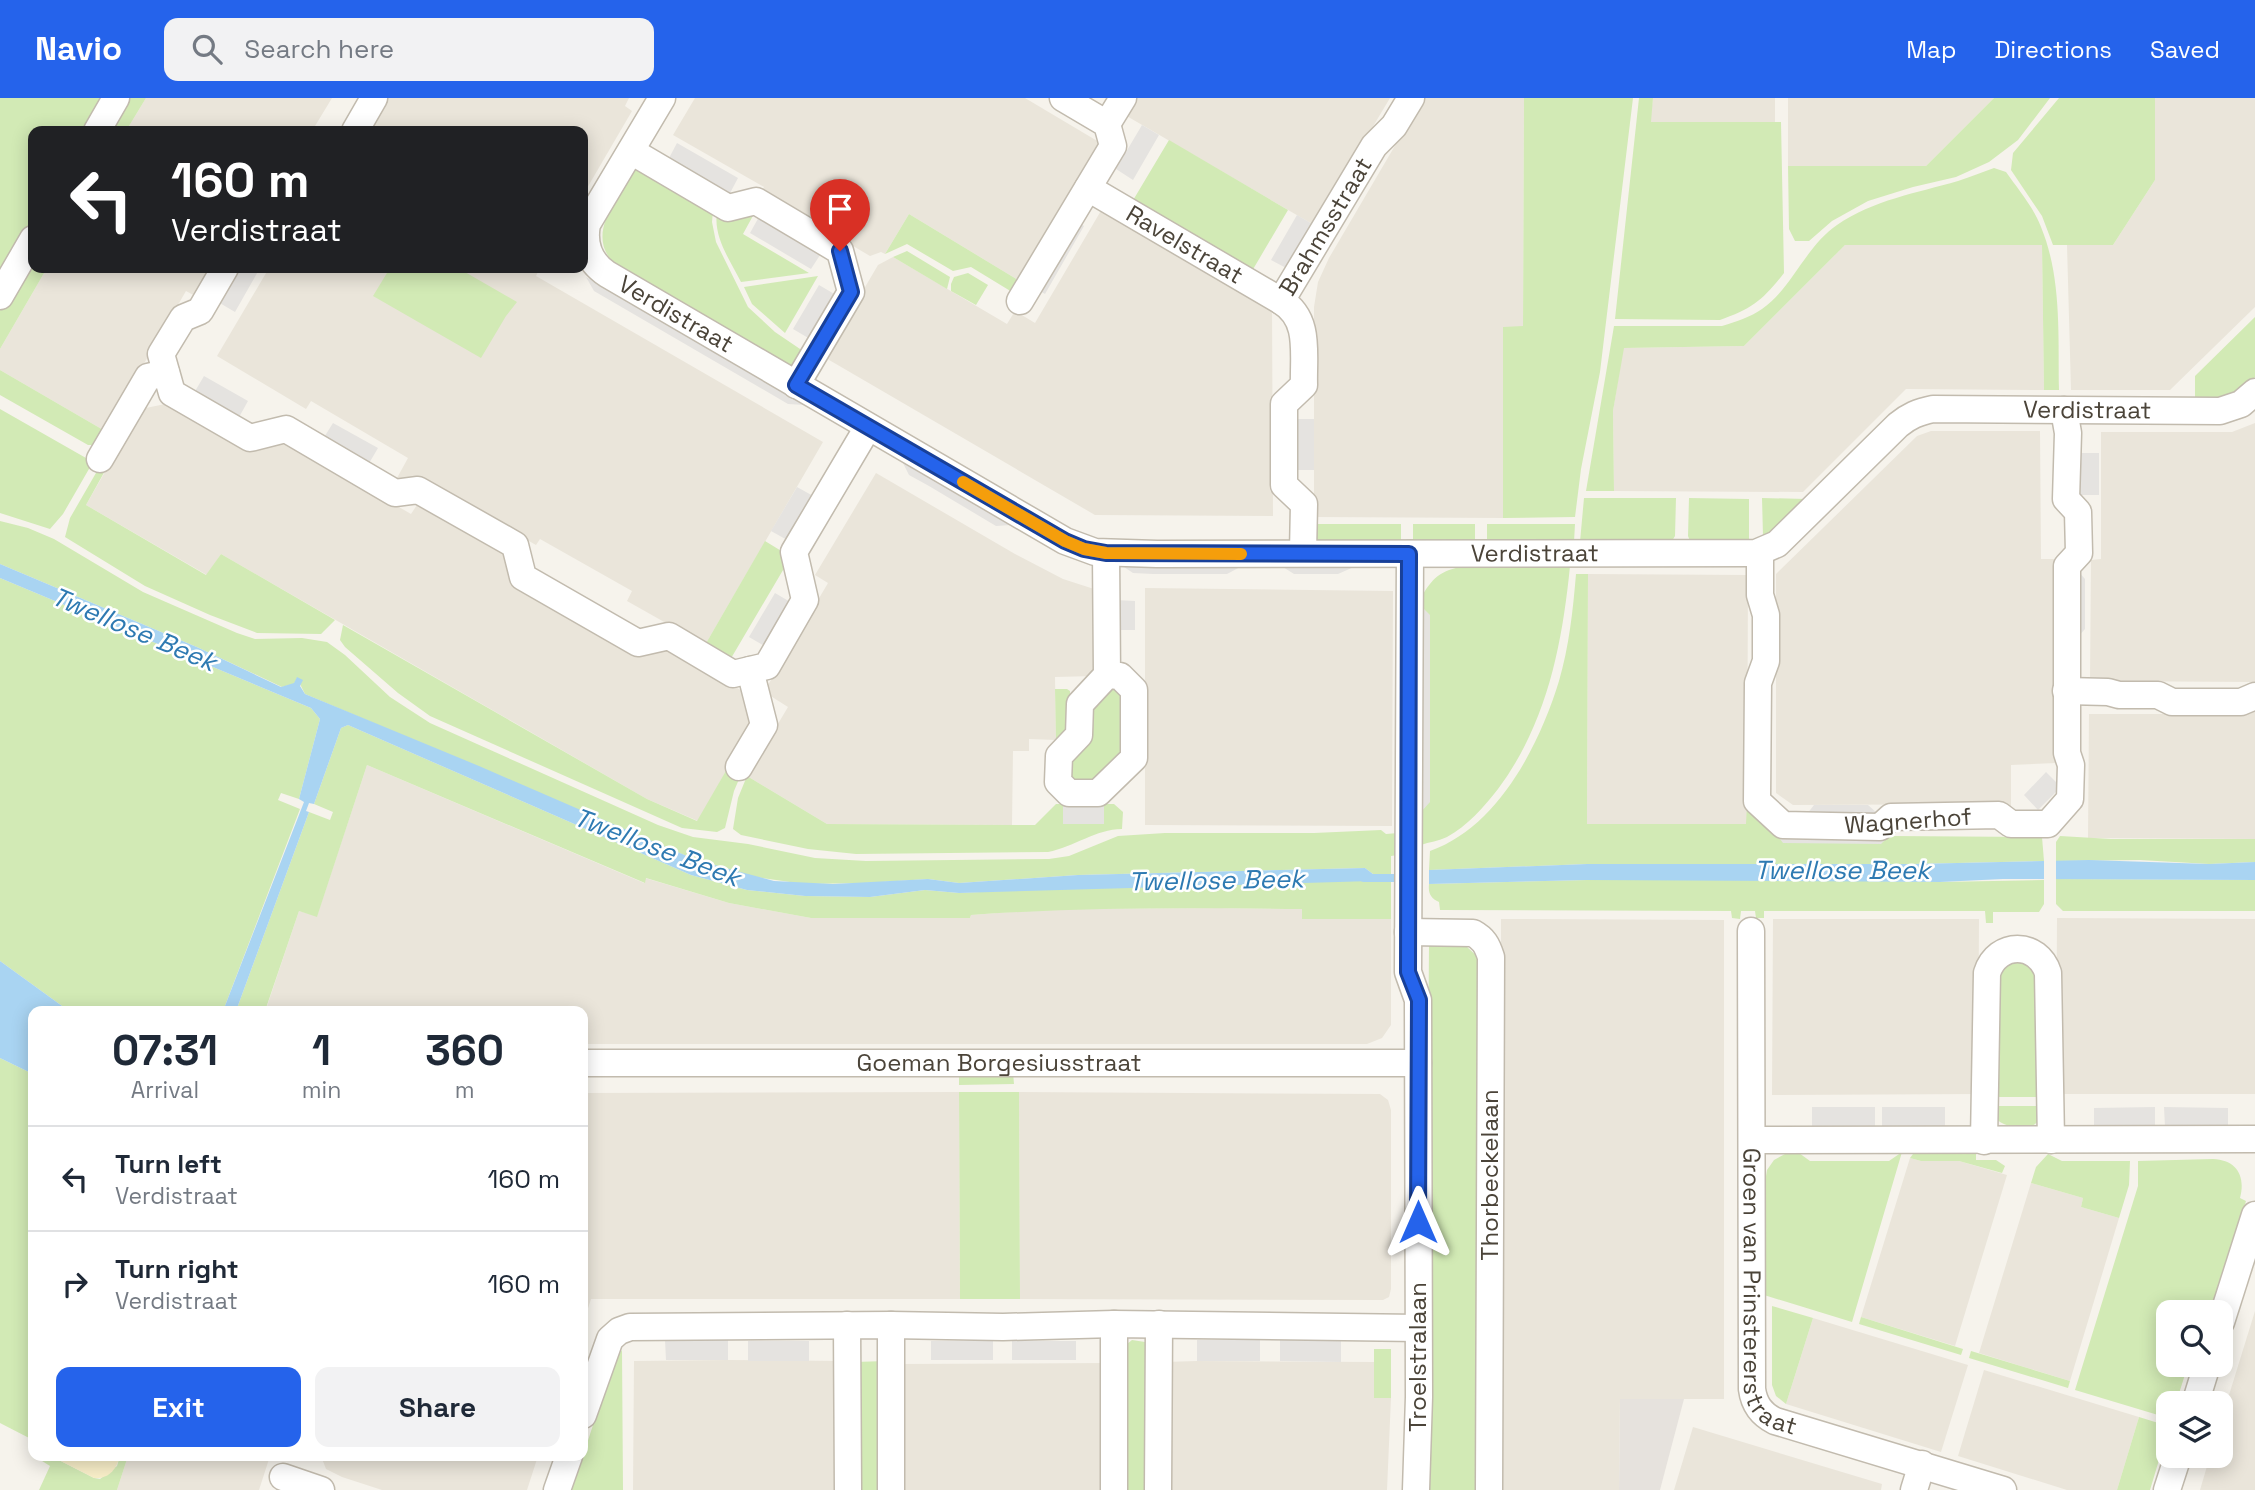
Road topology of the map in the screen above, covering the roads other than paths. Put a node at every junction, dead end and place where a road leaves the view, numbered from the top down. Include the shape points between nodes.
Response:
1 (116, 98) edge
2 (374, 98) edge
3 (662, 98) edge
4 (1063, 98) edge
5 (1123, 98) edge
6 (1411, 98) edge
7 (1107, 124) junction
8 (100, 126) edge
9 (358, 126) edge
10 (631, 151) junction
11 (1088, 188) junction
12 (588, 223) edge
13 (28, 248) edge
14 (588, 248) edge
15 (222, 273) edge
16 (0, 296) edge
17 (1020, 301) dead end
18 (1281, 301) junction
19 (166, 373) junction
20 (796, 385) junction
21 (2255, 392) edge
22 (2064, 410) junction
23 (868, 427) junction
24 (100, 459) dead end
25 (1760, 552) junction
26 (1106, 553) junction
27 (1303, 553) junction
28 (1409, 554) junction
29 (750, 670) junction
30 (1107, 675) dead end
31 (2066, 691) junction
32 (2255, 696) edge
33 (739, 767) dead end
34 (1751, 931) dead end
35 (1408, 932) junction
36 (588, 1063) edge
37 (1418, 1063) junction
38 (2255, 1139) edge
39 (1752, 1140) junction
40 (1984, 1140) junction
41 (2051, 1140) junction
42 (2255, 1215) edge
43 (2228, 1300) edge
44 (1114, 1324) junction
45 (1159, 1324) junction
46 (848, 1325) junction
47 (891, 1325) junction
48 (1418, 1328) junction
49 (588, 1401) edge
50 (567, 1461) edge
51 (1922, 1464) junction
52 (2174, 1468) edge
53 (284, 1474) edge
54 (321, 1490) edge
55 (557, 1490) edge
56 (848, 1490) edge
57 (891, 1490) edge
58 (1114, 1490) edge
59 (1158, 1490) edge
60 (1416, 1490) edge
61 (1489, 1490) edge
62 (1914, 1490) edge
63 (2003, 1490) edge
64 (2167, 1490) edge

1 - 8 street
2 - 9 street
3 - 10 street, Verdistraat
4 - 7 street
5 - 7 street
6 - 18 street, Brahmsstraat via 1394,126 1374,146
7 - 11 street via 1113,146
10 - 12 street, Verdistraat
10 - 20 street via 728,208 756,201 840,251 851,292
11 - 17 street
11 - 18 street, Ravelstraat
13 - 16 street
14 - 20 street, Verdistraat via 596,265 607,274
15 - 19 street via 200,311 183,318 161,354
18 - 27 street, Brahmsstraat via 1303,326 1304,385 1284,404 1283,485 1304,504
19 - 24 street via 148,377
19 - 29 street via 172,393 250,438 286,429 395,493 418,490 515,545 523,577 638,643 668,636 733,674
20 - 23 street, Verdistraat
21 - 22 street, Verdistraat via 2241,404 2220,411
22 - 25 street, Verdistraat via 1933,409 1909,416 1777,544
22 - 31 street, Wagnerhof via 2066,499 2078,512 2078,553 2067,566
23 - 26 street, Verdistraat via 1065,541
23 - 29 street via 794,552 805,600 767,666
25 - 28 street, Verdistraat
25 - 31 street, Wagnerhof via 1766,662 1758,683 1757,801 1783,825 1880,827 1891,817 1999,815 2011,824 2048,824 2070,799
26 - 27 street, Verdistraat
26 - 30 street
27 - 28 street, Verdistraat
28 - 35 street, Troelstralaan
29 - 33 street via 764,725
31 - 32 street via 2158,695 2172,702 2241,702
34 - 39 street, Groen van Prinstererstraat
35 - 37 street, Troelstralaan via 1408,972 1419,1000
35 - 61 street, Thorbeckelaan via 1473,933 1488,945 1491,957
36 - 37 street, Goeman Borgesiusstraat
37 - 48 street, Troelstralaan
38 - 41 street
39 - 40 street
39 - 51 street, Groen van Prinstererstraat via 1752,1389 1757,1406 1775,1421
40 - 41 street
40 - 41 street via 1987,973 2001,953 2017,948 2039,956 2048,973
42 - 43 street
44 - 45 street
44 - 47 street
44 - 58 street
45 - 48 street
45 - 59 street
46 - 47 street
46 - 49 street via 630,1327 610,1339
46 - 56 street
47 - 57 street
48 - 60 street, Troelstralaan
50 - 55 street
51 - 62 street
51 - 63 street, Groen van Prinstererstraat
52 - 64 street
53 - 54 street

